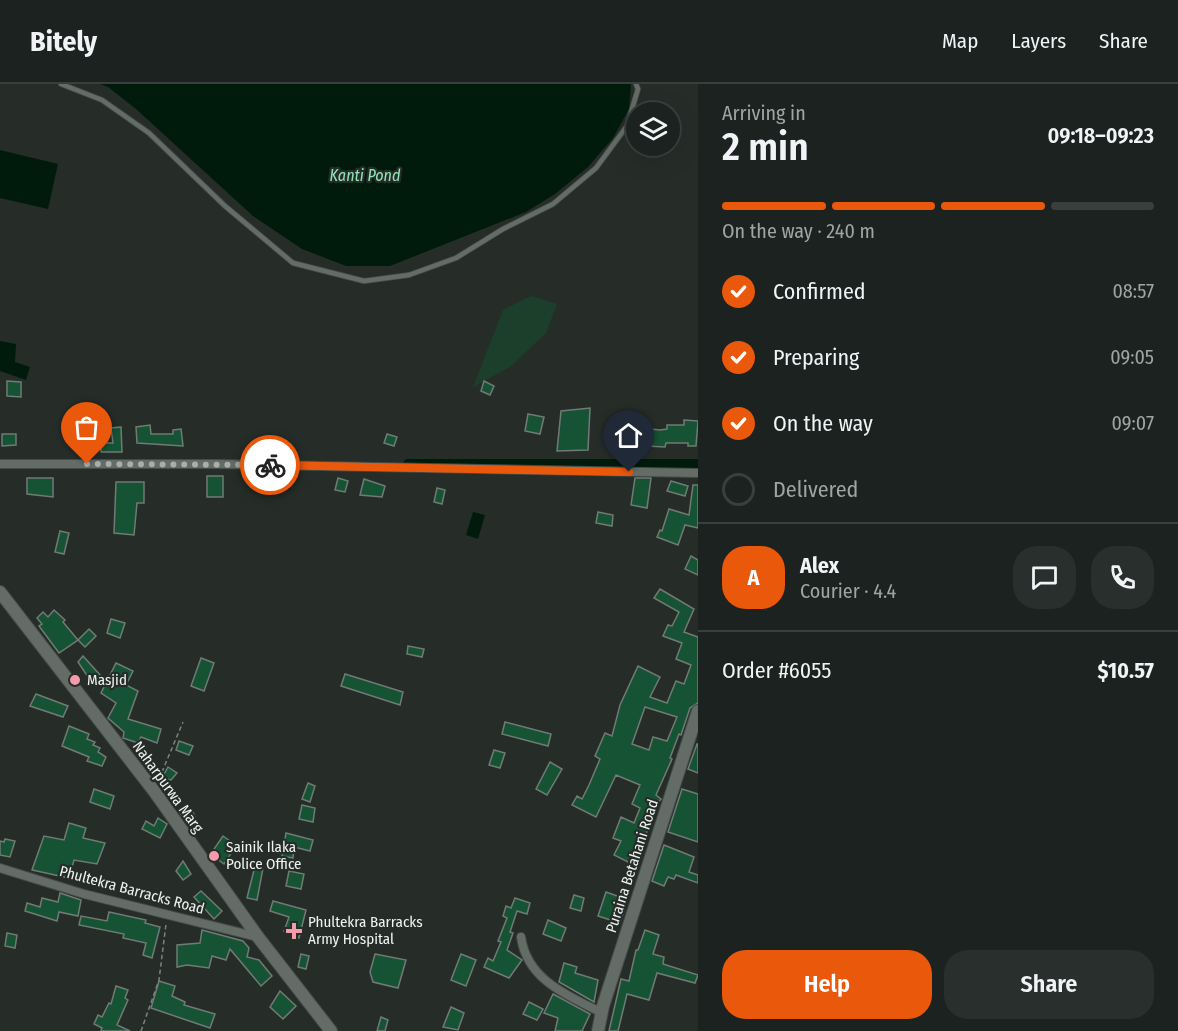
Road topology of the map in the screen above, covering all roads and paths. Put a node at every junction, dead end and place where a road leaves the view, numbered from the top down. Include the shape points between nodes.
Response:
1 (62, 84) edge
2 (636, 84) edge
3 (0, 464) edge
4 (698, 473) edge
5 (0, 592) edge
6 (698, 711) edge
7 (183, 722) dead end
8 (154, 790) junction
9 (0, 868) edge
10 (168, 914) junction
11 (521, 937) dead end
12 (258, 938) junction
13 (602, 1013) junction
14 (141, 1031) edge
15 (331, 1031) edge
16 (598, 1031) edge

1 - 2 lane via 102,100 149,133 225,206 293,263 364,281 409,275 456,258 553,204 596,168 627,126 638,89
3 - 4 street
5 - 8 main road, Naharpurwa Marg
6 - 13 main road, Puraina Betahani Road
7 - 8 path
8 - 12 main road, Naharpurwa Marg
9 - 10 street, Phultekra Barracks Road
10 - 12 street, Phultekra Barracks Road
10 - 14 path via 159,980
11 - 13 street via 528,963 542,978
12 - 15 main road, Naharpurwa Marg
13 - 16 main road, Puraina Betahani Road

